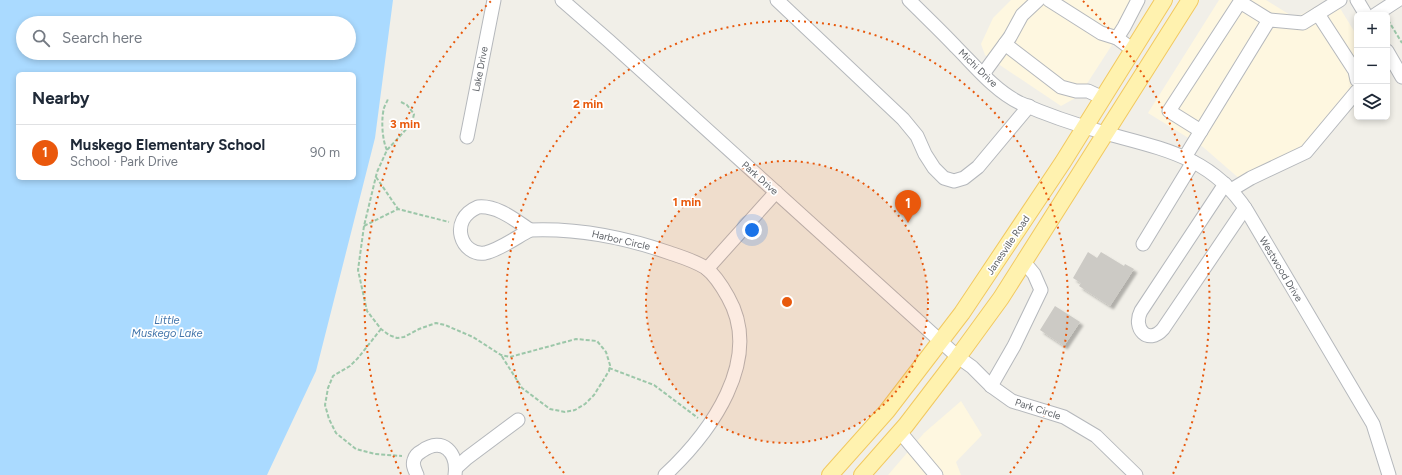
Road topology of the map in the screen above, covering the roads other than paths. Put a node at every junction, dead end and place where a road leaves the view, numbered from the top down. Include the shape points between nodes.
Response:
1 (494, 0) edge
2 (562, 0) edge
3 (777, 0) edge
4 (909, 0) edge
5 (1038, 0) edge
6 (1049, 0) edge
7 (1138, 0) edge
8 (1164, 0) edge
9 (1190, 0) edge
10 (1340, 0) edge
11 (1357, 0) edge
12 (1398, 0) edge
13 (1364, 12) edge
14 (1380, 12) edge
15 (1318, 14) junction
16 (1269, 20) junction
17 (1117, 38) junction
18 (1005, 44) junction
19 (1136, 46) junction
20 (1156, 53) junction
21 (1390, 57) edge
22 (1354, 71) edge
23 (983, 74) junction
24 (1402, 77) edge
25 (1354, 95) edge
26 (1103, 98) junction
27 (1030, 106) junction
28 (1086, 127) junction
29 (1201, 131) junction
30 (1105, 133) junction
31 (467, 138) dead end
32 (1189, 160) junction
33 (1228, 187) junction
34 (776, 192) junction
35 (1245, 208) junction
36 (530, 230) junction
37 (1143, 244) dead end
38 (1024, 262) junction
39 (707, 269) junction
40 (941, 342) junction
41 (958, 357) junction
42 (991, 386) junction
43 (518, 420) dead end
44 (900, 432) junction
45 (456, 472) edge
46 (417, 475) edge
47 (665, 475) edge
48 (830, 475) edge
49 (862, 475) edge
50 (936, 475) edge
51 (1136, 475) edge
52 (1389, 475) edge

1 - 31 street, Lake Drive
2 - 34 street, Park Drive
3 - 27 street via 903,119 917,136 934,168 944,178 954,181 964,178 978,167
4 - 23 street, Michi Drive
5 - 18 street via 1022,15
6 - 17 street via 1101,34
7 - 17 street
8 - 19 main road, Janesville Road
9 - 20 main road
10 - 15 street
11 - 13 street
12 - 14 street
15 - 16 street via 1303,23
15 - 22 street
16 - 29 street
16 - 29 street via 1240,2 1169,111
17 - 19 street
18 - 23 street
18 - 26 street via 1061,87 1088,91
19 - 20 main road
19 - 26 main road, Janesville Road
20 - 30 main road
21 - 24 street
23 - 27 street, Michi Drive via 995,86
25 - 33 street via 1306,152
26 - 28 main road, Janesville Road
27 - 28 street, Michi Drive
28 - 30 street, Michi Drive
28 - 40 main road, Janesville Road
29 - 32 street
30 - 32 street, Westwood Drive via 1157,147
30 - 38 main road
32 - 33 street, Westwood Drive via 1212,173
32 - 37 street
33 - 35 street, Westwood Drive
33 - 35 street via 1141,311 1138,323 1145,335 1158,335 1163,329
34 - 39 street
34 - 40 street, Park Drive
35 - 52 street, Westwood Drive via 1373,424
36 - 36 street, Harbor Circle via 501,212 484,207 478,207 468,213 460,225 464,243 473,251 484,253
36 - 39 street, Harbor Circle via 550,229 609,235 645,244 691,260
38 - 41 main road
38 - 42 street via 1034,274 1041,290
39 - 47 street, Harbor Circle via 724,289 733,305 738,321 739,359 722,402 709,426 684,457
40 - 41 street, Park Drive
40 - 48 main road, Janesville Road via 887,411
41 - 42 street, Park Circle
41 - 44 main road
42 - 51 street, Park Circle via 1012,401 1064,417 1096,436
43 - 45 street via 467,458
44 - 49 main road
44 - 50 street
45 - 46 street via 452,453 440,445 432,445 415,457

